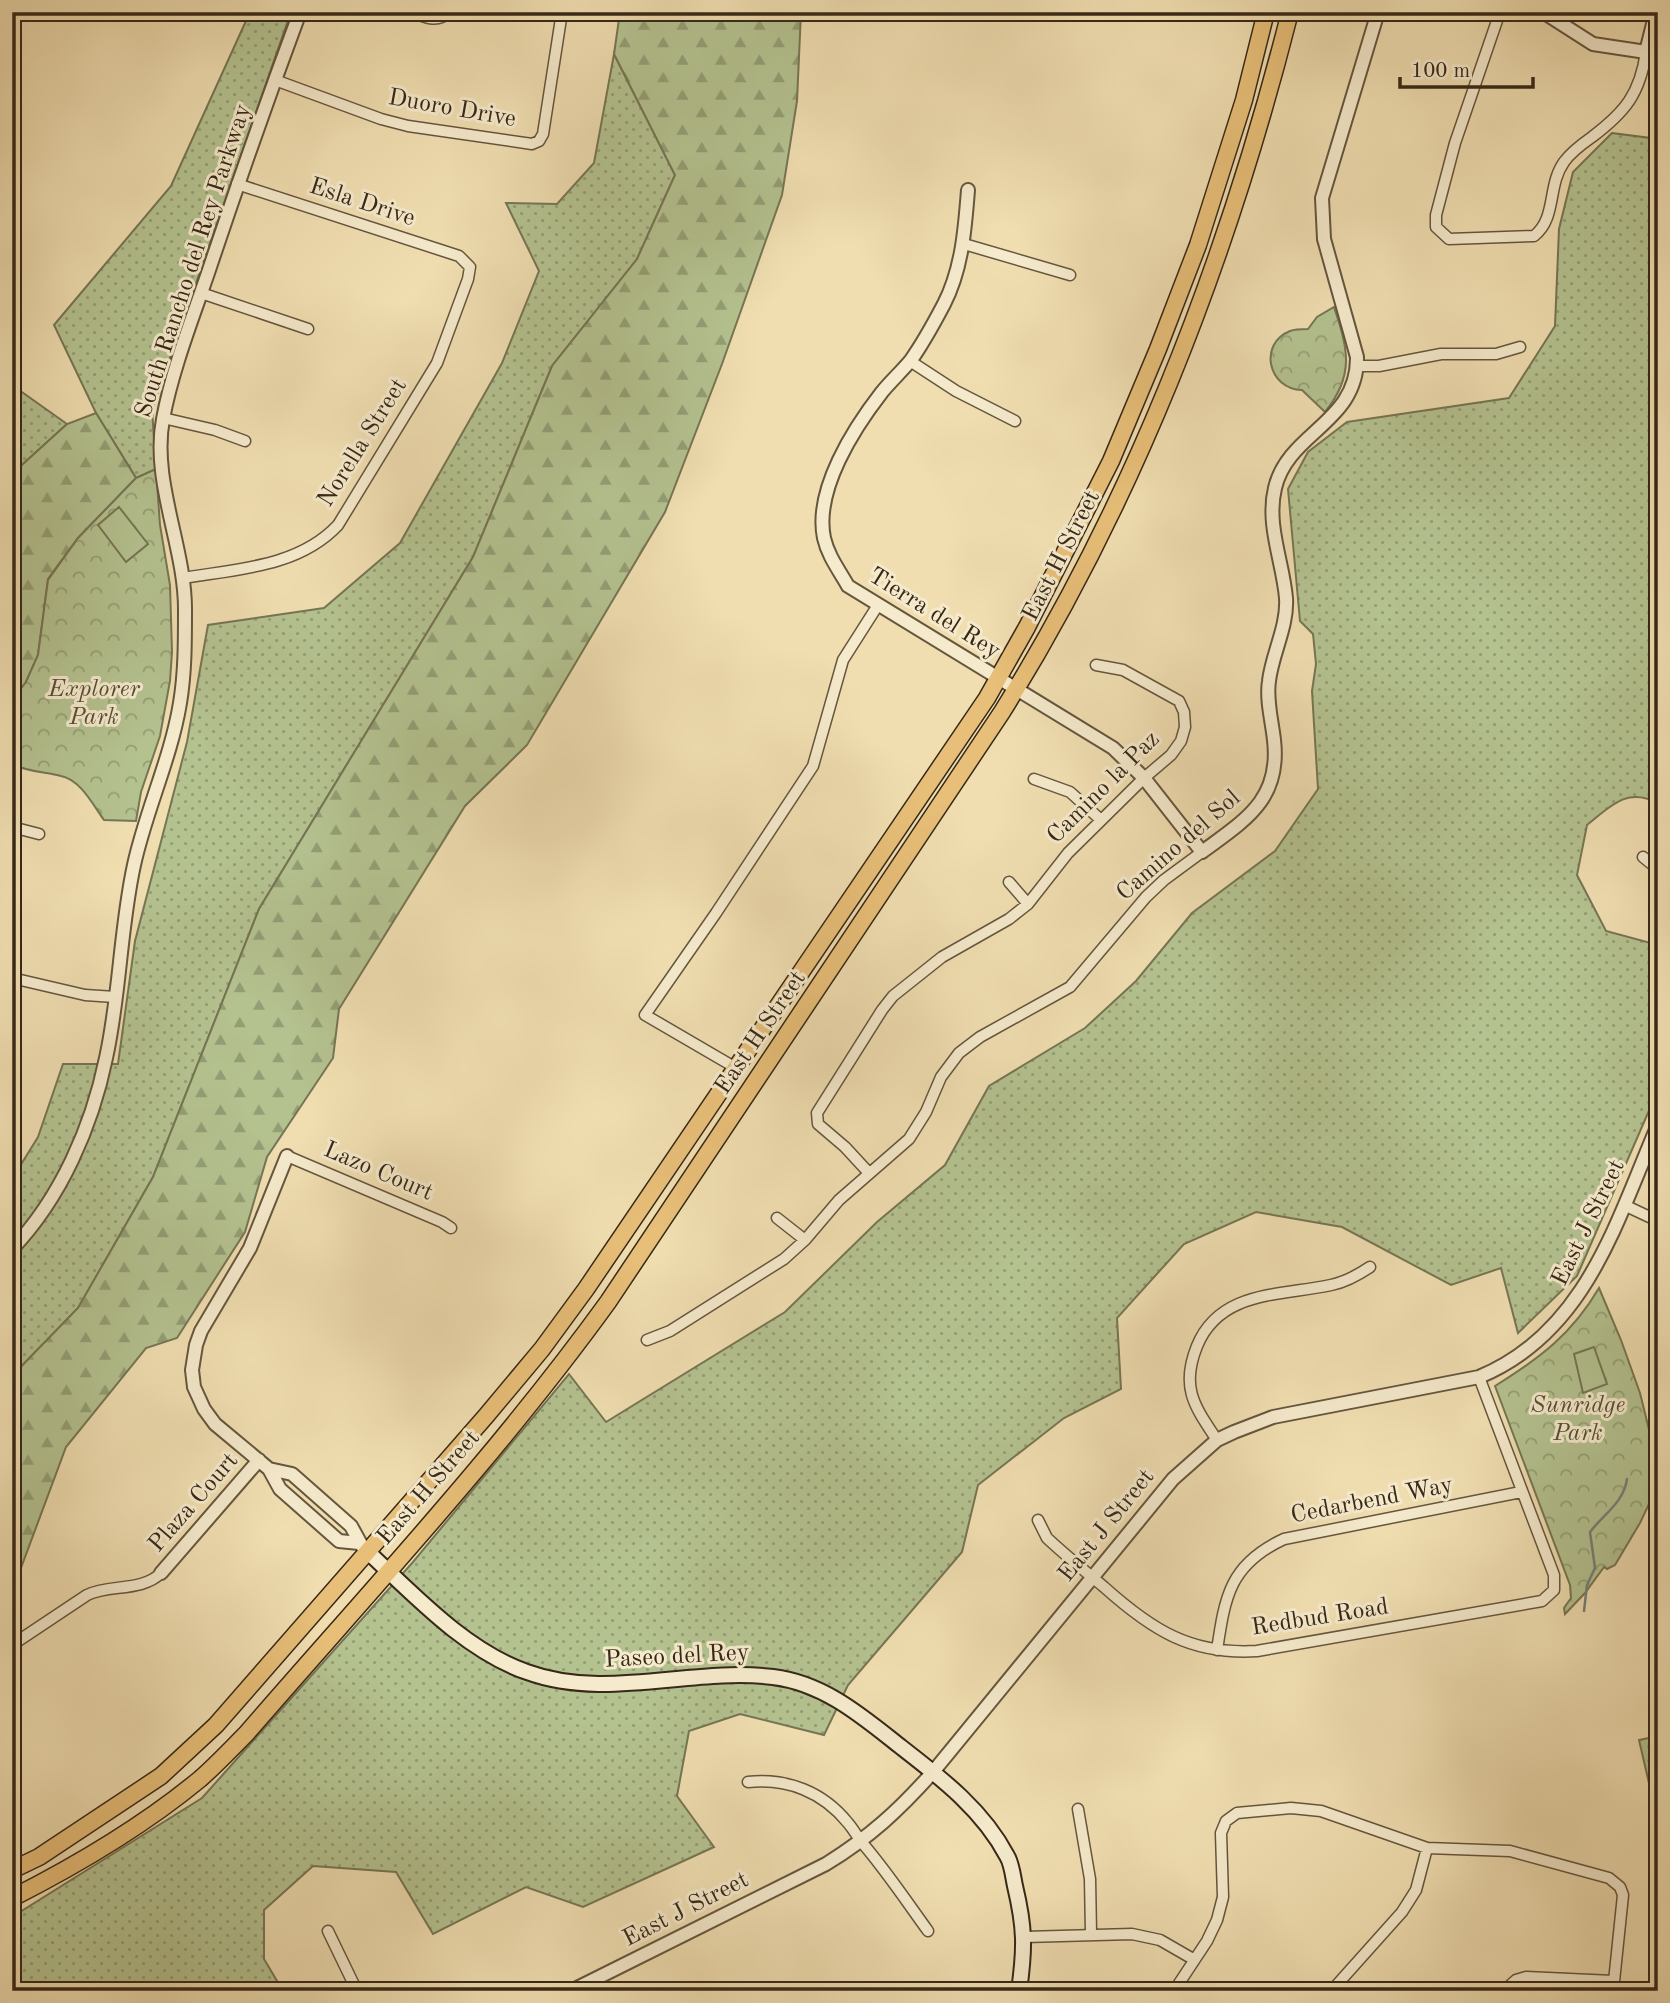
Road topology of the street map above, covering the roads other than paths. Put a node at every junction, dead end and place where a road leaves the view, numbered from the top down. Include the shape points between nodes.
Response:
1 (300, 12) edge
2 (411, 12) edge
3 (449, 12) edge
4 (562, 12) edge
5 (1266, 12) edge
6 (1290, 12) edge
7 (1378, 12) edge
8 (1500, 12) edge
9 (1544, 12) edge
10 (1656, 12) edge
11 (1647, 52) junction
12 (275, 80) junction
13 (237, 184) junction
14 (968, 190) dead end
15 (964, 244) junction
16 (470, 267) joint
17 (1070, 275) dead end
18 (201, 293) junction
19 (308, 329) dead end
20 (1520, 347) dead end
21 (910, 361) junction
22 (1357, 366) junction
23 (163, 418) junction
24 (1015, 421) dead end
25 (245, 441) dead end
26 (183, 578) junction
27 (878, 605) junction
28 (1096, 665) dead end
29 (999, 679) junction
30 (1017, 688) junction
31 (1144, 778) junction
32 (1034, 779) dead end
33 (1101, 820) junction
34 (12, 827) edge
35 (39, 834) dead end
36 (1202, 852) junction
37 (1643, 856) dead end
38 (1658, 869) edge
39 (1009, 882) dead end
40 (1028, 904) junction
41 (12, 978) edge
42 (115, 998) junction
43 (736, 1068) junction
44 (728, 1124) junction
45 (1658, 1125) edge
46 (287, 1156) joint
47 (869, 1173) junction
48 (1624, 1205) junction
49 (777, 1218) dead end
50 (1658, 1221) edge
51 (451, 1228) dead end
52 (805, 1240) junction
53 (12, 1249) edge
54 (1370, 1267) dead end
55 (647, 1340) dead end
56 (1479, 1377) junction
57 (1217, 1440) junction
58 (264, 1464) junction
59 (1521, 1492) junction
60 (1038, 1520) dead end
61 (363, 1548) junction
62 (387, 1570) junction
63 (161, 1573) joint
64 (1092, 1577) junction
65 (12, 1645) edge
66 (1217, 1650) junction
67 (933, 1772) junction
68 (748, 1783) dead end
69 (1078, 1809) dead end
70 (861, 1842) junction
71 (1427, 1848) junction
72 (12, 1870) edge
73 (12, 1898) edge
74 (328, 1931) dead end
75 (929, 1931) dead end
76 (1091, 1933) junction
77 (1025, 1937) junction
78 (1193, 1959) junction
79 (1613, 1986) edge
80 (588, 1987) edge
81 (1334, 1988) dead end
82 (357, 1991) edge
83 (570, 1991) edge
84 (1019, 1991) edge
85 (1174, 1991) edge
86 (1504, 1991) edge

1 - 12 street, South Rancho del Rey Parkway
2 - 3 street via 434,20
4 - 12 street, Duoro Drive via 543,134 532,144 381,120
5 - 29 main road, East H Street via 1198,246 1158,349 1090,504
6 - 30 main road, East H Street via 1222,244 1183,348 1110,515
7 - 22 street via 1322,198 1324,239
8 - 11 street via 1455,143 1436,215 1436,227 1449,239 1534,236 1543,229 1554,181 1563,164 1630,102
9 - 11 street via 1593,44
10 - 11 street
12 - 13 street, South Rancho del Rey Parkway
13 - 16 street, Esla Drive via 458,256
13 - 18 street, South Rancho del Rey Parkway
14 - 15 street, Tierra del Rey
15 - 17 street
15 - 21 street, Tierra del Rey via 945,303
16 - 26 street, Norella Street via 437,363 338,524 317,544 287,559
18 - 19 street
18 - 23 street, South Rancho del Rey Parkway
20 - 22 street via 1496,354 1441,354
21 - 24 street
21 - 27 street, Tierra del Rey via 850,439 822,520 831,558 848,586
22 - 36 street, Camino del Sol via 1342,406 1284,465 1275,488 1272,513 1287,600 1268,684 1276,756 1272,782 1251,815
23 - 25 street
23 - 26 street, South Rancho del Rey Parkway via 160,446
26 - 42 street, South Rancho del Rey Parkway via 181,701 133,867
27 - 29 street, Tierra del Rey
27 - 43 street via 843,660 813,766 645,1015
28 - 31 street, Camino la Paz via 1124,670 1182,706 1185,727 1181,741
29 - 30 street, Tierra del Rey
29 - 43 main road, East H Street
30 - 31 street, Tierra del Rey via 1113,748
30 - 44 main road, East H Street
31 - 33 street, Camino la Paz
31 - 36 street, Tierra del Rey
32 - 33 street via 1070,792
33 - 40 street, Camino la Paz
34 - 35 street
36 - 47 street, Camino del Sol via 1146,897 1070,987 966,1047 941,1077 909,1139
37 - 38 street
39 - 40 street
40 - 47 street, Camino la Paz via 942,957 893,996 817,1113 818,1124
41 - 42 street
42 - 53 street, South Rancho del Rey Parkway via 104,1069 81,1139 46,1206
43 - 44 main road via 743,1080 725,1115
43 - 61 main road, East H Street via 542,1349 433,1479
44 - 62 main road, East H Street via 567,1358
45 - 48 street, East J Street
46 - 51 street, Lazo Court
46 - 58 street, Paseo del Rey via 250,1248 201,1331 192,1370 194,1387 215,1424
47 - 52 street, Camino del Sol
48 - 50 street
48 - 56 street, East J Street via 1591,1277 1561,1319 1519,1356
49 - 52 street
52 - 55 street, Camino del Sol via 777,1265 670,1331
54 - 57 street via 1334,1284 1243,1300 1210,1324 1196,1350 1190,1381 1196,1411
56 - 57 street, East J Street via 1273,1418
56 - 59 street
57 - 64 street, East J Street via 1173,1479
58 - 61 street, Paseo del Rey via 280,1489 339,1541
58 - 61 street, Paseo del Rey via 292,1474 351,1525
58 - 63 street, Plaza Court
59 - 66 street, Cedarbend Way via 1274,1544 1248,1563 1230,1588
59 - 66 street, Redbud Road via 1555,1575 1554,1590 1542,1601 1254,1651
60 - 64 street, Redbud Road via 1047,1538
61 - 62 main road, Paseo del Rey
61 - 72 main road, East H Street via 216,1725 161,1776
62 - 67 main road, Paseo del Rey via 469,1641 527,1672 595,1685 735,1673 777,1677 818,1689 849,1706
62 - 73 main road, East H Street via 246,1734 202,1778 87,1859
63 - 65 street, Plaza Court via 142,1584 95,1591
64 - 66 street, Redbud Road via 1159,1631
64 - 67 street, East J Street
67 - 70 street, East J Street
67 - 77 main road, Paseo del Rey via 980,1816 1009,1857
68 - 70 street via 784,1783 819,1796 850,1824
69 - 76 street via 1090,1879
70 - 75 street
70 - 80 street, East J Street
71 - 78 street via 1321,1811 1273,1808 1237,1813 1226,1821 1221,1833 1221,1909
71 - 79 street via 1510,1851 1608,1878 1623,1895
71 - 81 street via 1416,1890 1402,1912
74 - 82 street
76 - 77 street
76 - 78 street via 1160,1940
77 - 84 main road, Paseo del Rey
78 - 85 street
79 - 86 street via 1526,1977
80 - 83 street, East J Street

